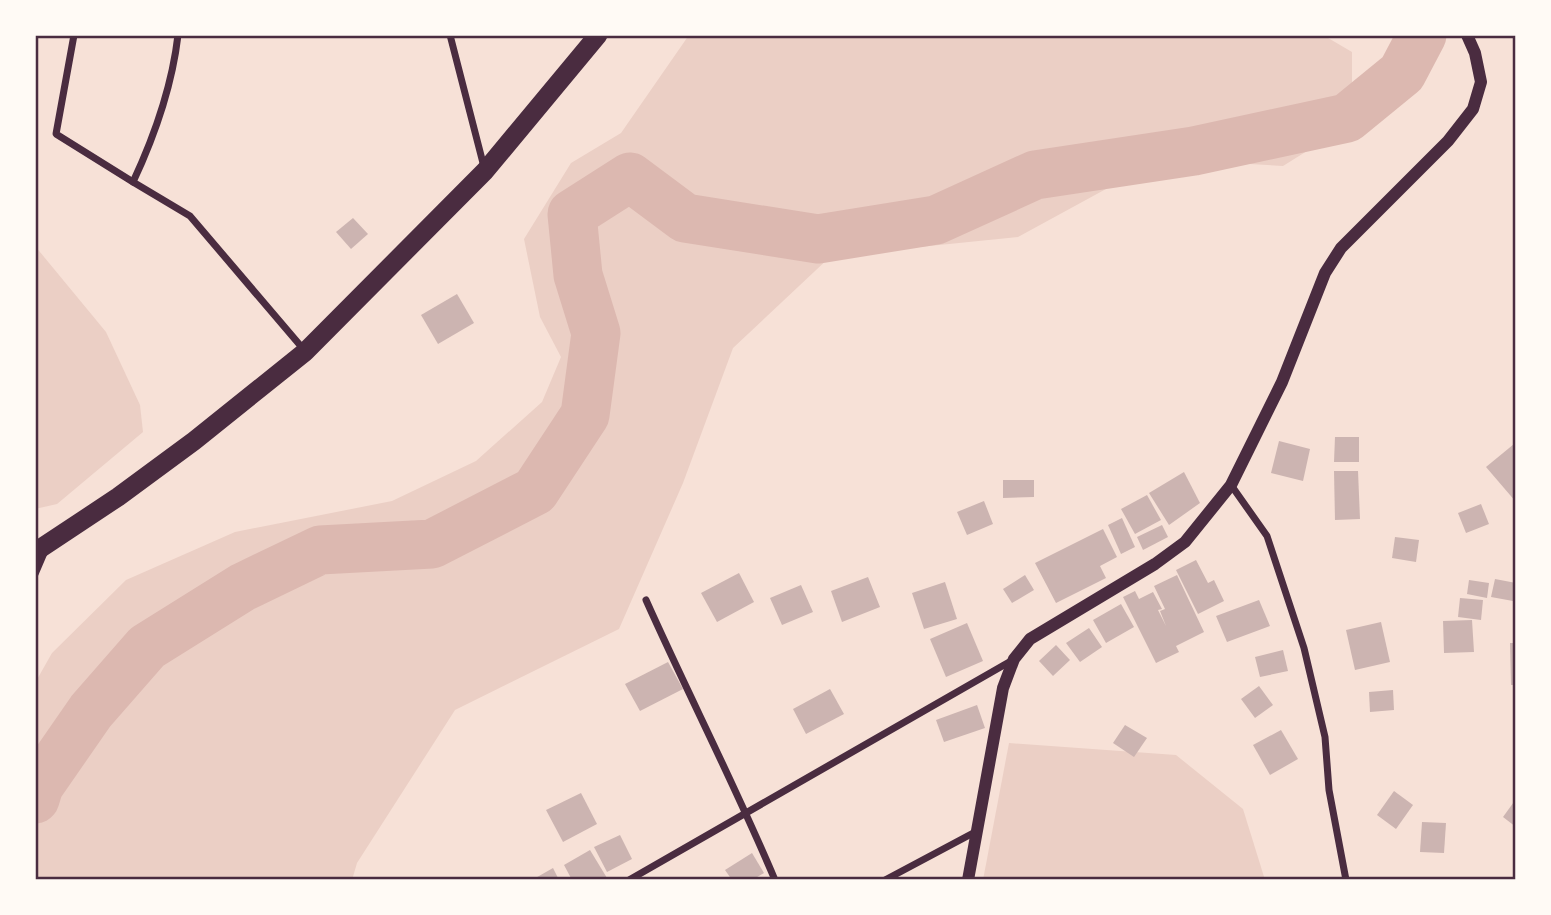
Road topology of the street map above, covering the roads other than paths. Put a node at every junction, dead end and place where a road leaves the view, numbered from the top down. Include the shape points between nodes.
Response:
1 (74, 35) edge
2 (178, 35) edge
3 (450, 35) edge
4 (598, 35) edge
5 (1468, 37) edge
6 (485, 171) junction
7 (133, 182) junction
8 (305, 352) junction
9 (1231, 485) junction
10 (42, 547) edge
11 (35, 574) edge
12 (646, 600) dead end
13 (1014, 659) junction
14 (746, 812) junction
15 (978, 830) junction
16 (629, 880) edge
17 (775, 880) edge
18 (885, 880) edge
19 (968, 880) edge
20 (1346, 880) edge

1 - 7 street via 56,134
2 - 7 street via 154,139
3 - 6 street
4 - 6 highway
5 - 9 street via 1481,82 1473,109 1448,141 1341,248 1325,274 1282,382
6 - 8 highway
7 - 8 street via 190,216
8 - 10 highway via 194,441
9 - 13 street via 1185,541 1155,564 1044,629
9 - 20 street via 1266,536 1304,648 1325,737 1329,790
10 - 11 street
12 - 14 street
13 - 14 street
13 - 15 street via 1003,688
14 - 16 street
14 - 17 street
15 - 18 street
15 - 19 street

